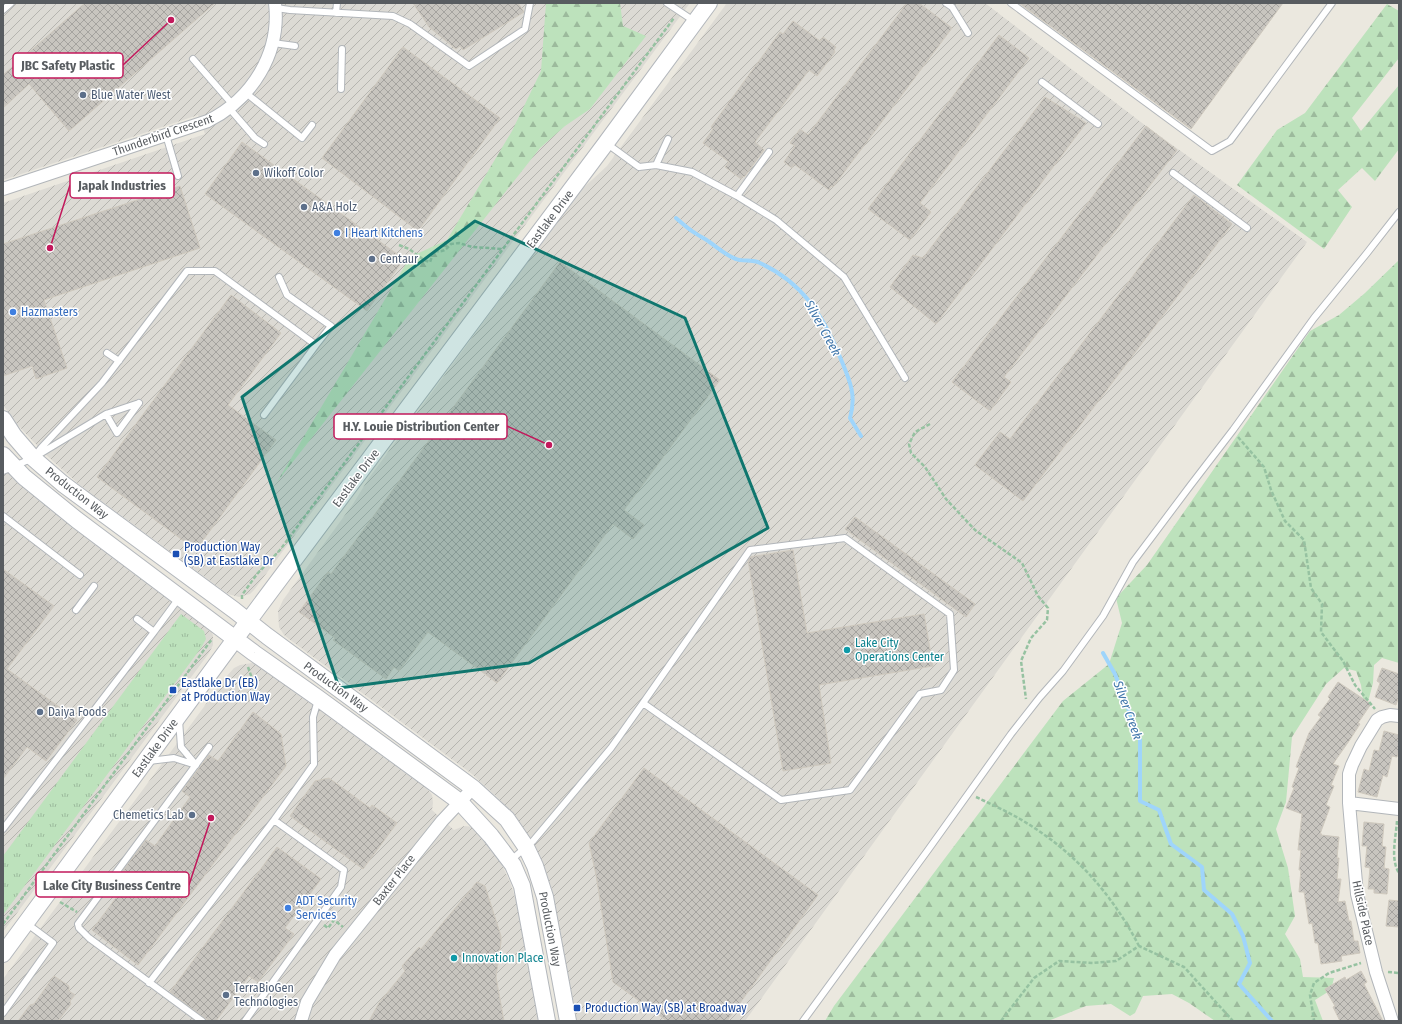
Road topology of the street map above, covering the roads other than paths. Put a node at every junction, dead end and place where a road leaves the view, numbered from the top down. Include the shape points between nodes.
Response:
1 (11, 3) edge
2 (337, 3) edge
3 (530, 3) edge
4 (667, 3) edge
5 (709, 3) edge
6 (946, 3) edge
7 (1011, 3) edge
8 (1332, 3) edge
9 (276, 5) edge
10 (3, 10) edge
11 (336, 13) junction
12 (695, 22) junction
13 (968, 33) dead end
14 (273, 43) junction
15 (295, 46) dead end
16 (342, 49) dead end
17 (193, 58) dead end
18 (1042, 82) dead end
19 (341, 89) dead end
20 (246, 94) junction
21 (231, 107) junction
22 (1098, 124) dead end
23 (312, 125) dead end
24 (166, 136) junction
25 (668, 139) dead end
26 (606, 143) junction
27 (264, 144) dead end
28 (769, 152) dead end
29 (656, 165) junction
30 (1173, 173) dead end
31 (178, 176) dead end
32 (3, 189) edge
33 (737, 196) junction
34 (1399, 212) edge
35 (1247, 228) dead end
36 (279, 278) dead end
37 (316, 345) junction
38 (107, 353) dead end
39 (120, 360) junction
40 (905, 378) dead end
41 (106, 414) junction
42 (264, 415) dead end
43 (3, 419) edge
44 (33, 458) junction
45 (6, 464) edge
46 (3, 516) edge
47 (80, 575) dead end
48 (94, 586) dead end
49 (180, 597) junction
50 (76, 610) dead end
51 (137, 619) dead end
52 (249, 622) junction
53 (154, 632) junction
54 (236, 639) junction
55 (318, 698) junction
56 (642, 703) junction
57 (179, 716) junction
58 (1399, 716) edge
59 (209, 747) dead end
60 (145, 762) junction
61 (196, 765) junction
62 (473, 788) junction
63 (460, 802) junction
64 (1349, 803) junction
65 (1399, 809) edge
66 (274, 820) junction
67 (3, 829) edge
68 (526, 847) junction
69 (510, 861) junction
70 (26, 923) junction
71 (3, 954) edge
72 (149, 983) junction
73 (3, 1013) edge
74 (202, 1021) edge
75 (245, 1021) edge
76 (301, 1021) edge
77 (547, 1021) edge
78 (568, 1021) edge
79 (803, 1021) edge
80 (1392, 1021) edge

1 - 10 lane
2 - 11 lane
3 - 11 lane via 525,29 469,66 410,24 393,16
4 - 12 lane
5 - 12 street, Eastlake Drive
6 - 13 lane via 952,7
7 - 8 lane via 1212,151 1230,141
9 - 11 lane via 290,10
9 - 14 street, Thunderbird Crescent
12 - 26 street, Eastlake Drive
14 - 15 lane
14 - 20 street, Thunderbird Crescent via 268,60
16 - 19 lane
17 - 21 lane
18 - 22 lane
20 - 21 street, Thunderbird Crescent
20 - 23 lane via 302,138
21 - 24 street, Thunderbird Crescent via 208,121
21 - 27 lane via 255,138
24 - 31 lane
24 - 32 street, Thunderbird Crescent
25 - 29 lane
26 - 29 lane via 639,167
26 - 52 street, Eastlake Drive
28 - 33 lane
29 - 33 lane via 692,172
30 - 35 lane
33 - 40 lane via 776,220 844,277
34 - 79 lane via 1314,318 1133,562 1103,616 1063,671 1028,712
36 - 37 lane via 286,295 331,326
37 - 39 lane via 215,271 187,271
37 - 42 lane
38 - 39 lane
39 - 44 lane
41 - 41 lane via 126,408 139,403 117,434
41 - 44 lane
43 - 44 street, Production Way
44 - 45 lane
44 - 52 street, Production Way via 63,484
45 - 49 street, Production Way
46 - 47 lane
48 - 50 lane
49 - 53 lane
49 - 54 street, Production Way
51 - 53 lane
52 - 54 street, Eastlake Drive
52 - 62 street, Production Way
53 - 67 lane
54 - 55 street, Production Way
54 - 57 street, Eastlake Drive
55 - 63 street, Production Way
55 - 66 lane via 313,717 314,764
56 - 56 lane via 781,800 850,790 920,694 941,690 954,670 950,614 845,538 750,550
56 - 68 lane via 611,748 533,842
57 - 60 street, Eastlake Drive
57 - 61 lane via 181,746
58 - 64 street, Hillside Place via 1382,717 1374,724 1361,746 1349,774
59 - 61 lane
60 - 61 lane via 174,758
60 - 70 street, Eastlake Drive
61 - 72 lane via 78,924 89,938
62 - 63 street, Baxter Place
62 - 68 street, Production Way via 507,820
63 - 69 street, Production Way
63 - 76 street, Baxter Place via 414,855 335,955 307,1002
64 - 65 street
64 - 80 street, Hillside Place via 1357,894
66 - 72 lane
66 - 75 lane via 344,870 341,887
68 - 69 lane
68 - 78 street, Production Way via 545,897
69 - 77 street, Production Way via 522,886
70 - 71 street, Eastlake Drive
70 - 73 lane via 53,944
72 - 74 lane

